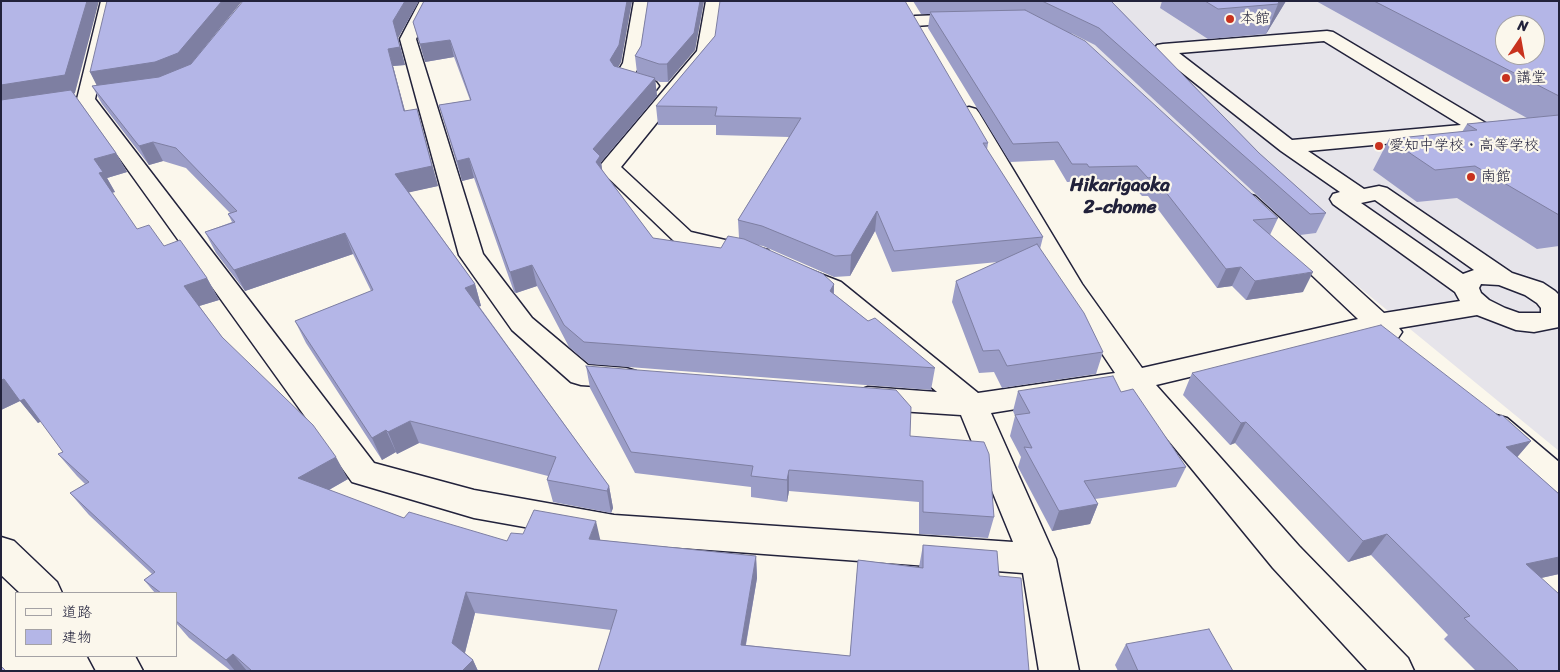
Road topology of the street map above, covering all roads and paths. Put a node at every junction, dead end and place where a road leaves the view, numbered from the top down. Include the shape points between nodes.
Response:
1 (109, 1) edge
2 (428, 1) edge
3 (642, 1) edge
4 (714, 1) edge
5 (909, 11) edge
6 (989, 19) edge
7 (930, 47) edge
8 (955, 89) edge
9 (673, 90) junction
10 (1288, 147) junction
11 (1232, 187) edge
12 (1360, 196) junction
13 (1503, 278) junction
14 (1473, 297) junction
15 (1377, 323) junction
16 (1406, 349) edge
17 (648, 380) edge
18 (1136, 380) junction
19 (841, 396) edge
20 (972, 406) junction
21 (1479, 412) edge
22 (1559, 481) edge
23 (1, 552) edge
24 (1038, 559) junction
25 (43, 592) edge
26 (109, 657) edge
27 (123, 671) edge
28 (1059, 671) edge
29 (1394, 671) edge

1 - 24 street via 86,99 363,473 474,504 614,529
2 - 17 street via 408,39 472,255 522,324 581,375
3 - 9 street via 632,63 623,78 658,89
4 - 9 street via 705,52
5 - 6 street
5 - 7 street
8 - 18 street via 1070,286
9 - 20 street via 609,168 683,237 753,253 832,288
10 - 10 street via 1163,49 1327,36 1482,129
10 - 12 street
11 - 15 street
12 - 13 street via 1379,193
12 - 14 street via 1341,199
13 - 14 street via 1476,277 1468,281
13 - 14 street via 1546,297 1554,306 1555,315 1549,321 1534,323 1509,318
14 - 15 street
15 - 16 street
15 - 18 street
18 - 20 street
18 - 29 street via 1286,557
19 - 20 street
20 - 24 street
21 - 22 street
23 - 25 street
24 - 28 street
26 - 27 street

